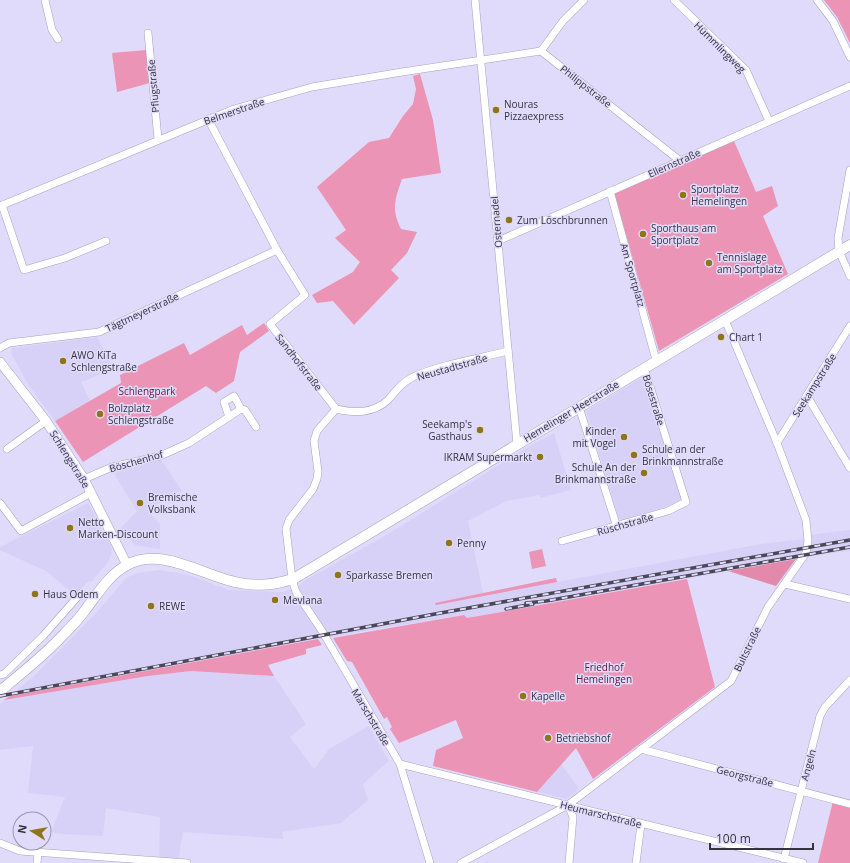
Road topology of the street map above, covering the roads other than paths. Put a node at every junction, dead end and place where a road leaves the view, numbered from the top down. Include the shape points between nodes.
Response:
1 (45, 0) edge
2 (475, 0) edge
3 (584, 0) edge
4 (674, 0) edge
5 (817, 0) edge
6 (148, 33) dead end
7 (58, 39) dead end
8 (541, 51) junction
9 (850, 57) edge
10 (481, 59) junction
11 (850, 86) edge
12 (208, 119) junction
13 (769, 121) junction
14 (158, 139) junction
15 (679, 160) junction
16 (850, 170) edge
17 (610, 191) junction
18 (1, 206) edge
19 (106, 241) dead end
20 (498, 241) junction
21 (850, 245) edge
22 (277, 250) junction
23 (839, 251) junction
24 (850, 276) edge
25 (725, 320) junction
26 (850, 326) edge
27 (0, 348) edge
28 (508, 351) junction
29 (656, 360) junction
30 (0, 362) edge
31 (644, 367) junction
32 (807, 396) junction
33 (580, 407) junction
34 (241, 409) junction
35 (336, 409) junction
36 (229, 417) junction
37 (46, 421) junction
38 (256, 427) dead end
39 (777, 443) junction
40 (517, 444) junction
41 (7, 449) dead end
42 (850, 468) edge
43 (84, 479) junction
44 (91, 493) junction
45 (686, 502) joint
46 (0, 503) edge
47 (617, 527) junction
48 (562, 542) dead end
49 (127, 565) junction
50 (292, 579) junction
51 (785, 584) junction
52 (81, 593) dead end
53 (850, 599) edge
54 (0, 675) edge
55 (850, 680) edge
56 (0, 691) edge
57 (641, 749) junction
58 (400, 764) junction
59 (801, 790) junction
60 (850, 804) edge
61 (568, 805) junction
62 (641, 824) junction
63 (0, 843) edge
64 (38, 853) junction
65 (784, 858) junction
66 (37, 863) edge
67 (187, 863) edge
68 (430, 863) edge
69 (461, 863) edge
70 (569, 863) edge
71 (636, 863) edge
72 (803, 863) edge

1 - 7 street via 52,30
2 - 10 street, Osternadel
3 - 8 street via 563,21
4 - 13 street, Hümmlingweg via 746,70
5 - 9 street via 833,21
6 - 14 street, Pflugstraße
8 - 10 street
8 - 15 street, Philippstraße
10 - 12 street, Belmerstraße via 312,87
10 - 20 street, Osternadel
11 - 13 street, Ellernstraße
12 - 14 street, Belmerstraße
12 - 22 street, Sandhofstraße
13 - 15 street, Ellernstraße
14 - 18 street, Belmerstraße
15 - 17 street, Ellernstraße
16 - 23 street via 838,238
17 - 20 street, Ellernstraße
17 - 29 street, Am Sportplatz
18 - 19 street via 24,270 65,258
20 - 28 street, Osternadel
21 - 23 main road, Hemelinger Heerstraße
22 - 27 street, Tägtmeyerstraße via 99,332 9,343
22 - 35 street, Sandhofstraße via 305,295 270,324
23 - 24 street
23 - 25 main road, Hemelinger Heerstraße
25 - 29 main road, Hemelinger Heerstraße
25 - 39 street, Bultstraße
26 - 32 street, Seekampstraße
28 - 35 street, Neustadtstraße via 438,368 413,377 398,387 378,408 355,412
28 - 40 street, Osternadel
29 - 31 main road, Hemelinger Heerstraße
30 - 37 street, Schlengstraße
31 - 33 main road, Hemelinger Heerstraße
31 - 45 street, Bösestraße
32 - 39 street, Seekampstraße
32 - 42 street
33 - 40 main road, Hemelinger Heerstraße
33 - 47 street
34 - 36 street, Böschenhof
34 - 36 street via 234,396 224,402
34 - 38 street via 245,410
35 - 50 street via 317,431 314,441 318,471 313,489 289,520 286,529
36 - 43 street, Böschenhof via 189,443 160,456 112,467
37 - 41 street
37 - 43 street, Schlengstraße
39 - 51 street, Bultstraße via 806,520 808,541 801,563
40 - 50 main road, Hemelinger Heerstraße
43 - 44 street, Schlengstraße
44 - 46 street via 21,531
44 - 49 street, Schlengstraße
45 - 47 street, Rüschstraße via 668,511
47 - 48 street, Rüschstraße
49 - 50 main road, Hemelinger Heerstraße via 140,560 171,561 243,584 270,584
49 - 56 main road via 108,579 63,636
50 - 58 street, Marschstraße via 296,592 322,631
51 - 53 street
51 - 57 street, Bultstraße via 755,631 731,681
52 - 54 street via 42,636
55 - 59 street, Angeln via 820,716
57 - 59 street, Georgstraße
57 - 61 street, Bultstraße
58 - 61 street, Heumarschstraße
58 - 68 street, Marschstraße
59 - 60 street, Georgstraße
59 - 65 street, Angeln
61 - 62 street, Heumarschstraße
61 - 69 street, Bultstraße
61 - 70 street via 573,817
62 - 65 street, Heumarschstraße
62 - 71 street
63 - 64 street via 20,851
64 - 66 street
64 - 67 street
65 - 72 street, Heumarschstraße

